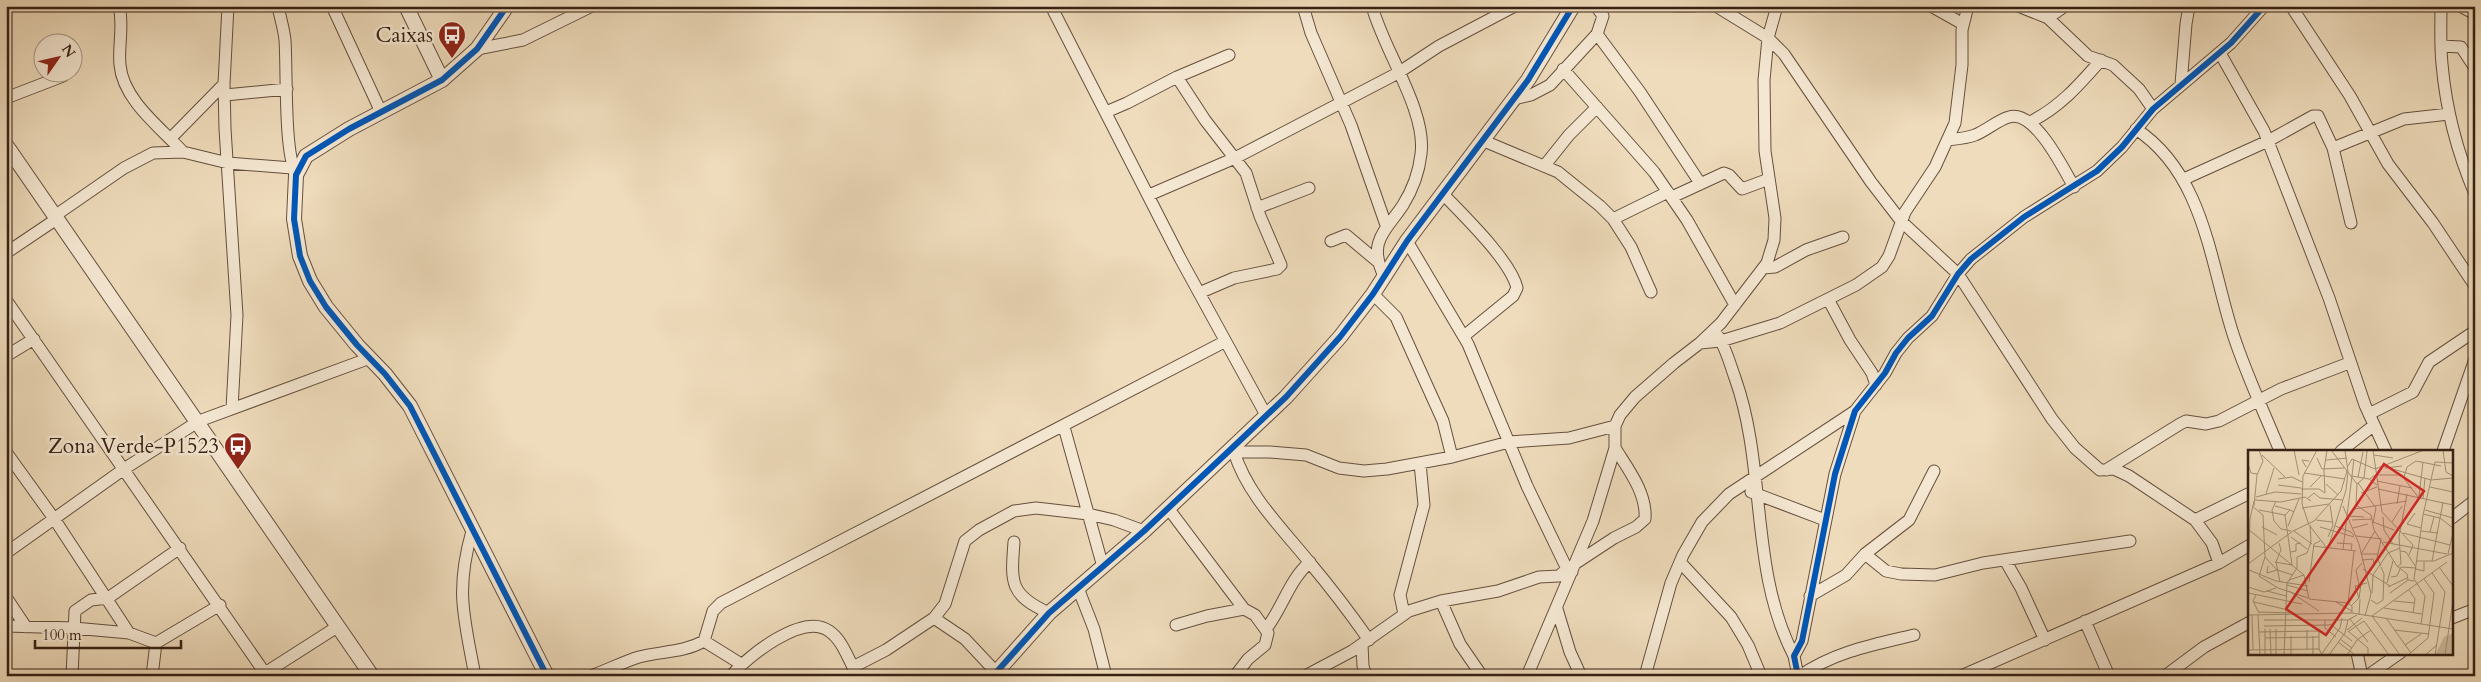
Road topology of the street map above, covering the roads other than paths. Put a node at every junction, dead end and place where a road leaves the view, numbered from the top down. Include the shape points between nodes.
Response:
1 (119, 6) edge
2 (228, 6) edge
3 (278, 6) edge
4 (332, 6) edge
5 (406, 6) edge
6 (507, 6) edge
7 (592, 6) edge
8 (1303, 6) edge
9 (1372, 6) edge
10 (1515, 6) edge
11 (1573, 6) edge
12 (1596, 6) edge
13 (1674, 6) edge
14 (1694, 6) edge
15 (1716, 6) edge
16 (1777, 6) edge
17 (1931, 6) edge
18 (1968, 6) edge
19 (2018, 6) edge
20 (2065, 6) edge
21 (2189, 6) edge
22 (2264, 6) edge
23 (2291, 6) edge
24 (2440, 6) edge
25 (2460, 6) edge
26 (1053, 7) edge
27 (2475, 14) edge
28 (2048, 18) junction
29 (1963, 24) junction
30 (1597, 34) junction
31 (1768, 38) junction
32 (2442, 46) junction
33 (477, 49) junction
34 (2220, 53) junction
35 (1229, 56) dead end
36 (2101, 60) junction
37 (2475, 68) edge
38 (1563, 69) junction
39 (1398, 73) junction
40 (1177, 77) junction
41 (442, 80) junction
42 (48, 82) edge
43 (2181, 84) junction
44 (225, 89) junction
45 (286, 90) junction
46 (6, 98) edge
47 (1514, 99) junction
48 (1341, 102) junction
49 (1597, 107) junction
50 (2153, 109) junction
51 (381, 112) junction
52 (1106, 112) junction
53 (2450, 114) junction
54 (2030, 122) junction
55 (2136, 129) junction
56 (2370, 135) junction
57 (171, 138) junction
58 (1948, 140) junction
59 (1484, 141) junction
60 (2268, 141) junction
61 (2333, 148) junction
62 (8, 151) edge
63 (183, 152) junction
64 (1235, 158) junction
65 (228, 163) junction
66 (1545, 165) junction
67 (294, 172) junction
68 (1769, 179) junction
69 (2184, 179) junction
70 (1700, 184) junction
71 (2074, 187) junction
72 (1309, 188) dead end
73 (1443, 194) junction
74 (2475, 194) edge
75 (1149, 195) junction
76 (1670, 195) junction
77 (1257, 208) junction
78 (57, 217) junction
79 (1613, 219) junction
80 (1901, 221) junction
81 (2351, 223) dead end
82 (1386, 225) junction
83 (1843, 237) dead end
84 (1331, 240) dead end
85 (1407, 241) junction
86 (6, 253) edge
87 (1377, 261) junction
88 (1763, 268) junction
89 (1958, 274) junction
90 (1384, 276) junction
91 (2475, 286) edge
92 (1651, 292) dead end
93 (1198, 293) junction
94 (1373, 294) junction
95 (1828, 299) junction
96 (6, 300) edge
97 (1735, 305) junction
98 (1714, 330) junction
99 (2475, 331) edge
100 (1464, 336) junction
101 (34, 339) junction
102 (1721, 341) junction
103 (1224, 342) junction
104 (1700, 344) junction
105 (6, 356) edge
106 (370, 358) junction
107 (2475, 359) edge
108 (2349, 363) junction
109 (1876, 385) junction
110 (2258, 401) junction
111 (232, 409) junction
112 (1855, 411) junction
113 (1266, 415) junction
114 (2371, 420) junction
115 (199, 421) junction
116 (1615, 426) junction
117 (1064, 427) junction
118 (1509, 442) junction
119 (1615, 448) junction
120 (2280, 450) edge
121 (2342, 450) edge
122 (2386, 450) edge
123 (2443, 450) edge
124 (1232, 451) junction
125 (6, 452) edge
126 (1452, 457) junction
127 (1420, 463) junction
128 (124, 469) junction
129 (2106, 470) junction
130 (1934, 471) dead end
131 (1755, 478) junction
132 (1740, 487) junction
133 (1756, 494) junction
134 (2248, 494) edge
135 (2475, 500) edge
136 (1168, 508) junction
137 (1088, 514) junction
138 (2454, 516) edge
139 (55, 520) junction
140 (1826, 520) junction
141 (2195, 520) junction
142 (472, 531) junction
143 (1144, 531) junction
144 (2130, 541) dead end
145 (1014, 542) dead end
146 (2248, 546) edge
147 (180, 548) junction
148 (6, 553) edge
149 (1865, 554) junction
150 (2004, 560) junction
151 (1310, 562) junction
152 (1680, 562) junction
153 (2219, 563) junction
154 (1103, 567) junction
155 (1572, 568) junction
156 (1078, 588) junction
157 (1810, 596) junction
158 (6, 597) edge
159 (108, 598) junction
160 (1442, 601) junction
161 (220, 605) junction
162 (1244, 609) junction
163 (1557, 609) junction
164 (2475, 609) edge
165 (1049, 613) junction
166 (1404, 614) junction
167 (2454, 617) edge
168 (934, 618) junction
169 (2085, 621) junction
170 (2248, 623) edge
171 (1176, 625) dead end
172 (6, 626) edge
173 (337, 626) junction
174 (26, 627) junction
175 (74, 628) junction
176 (1266, 629) junction
177 (129, 633) junction
178 (1914, 635) dead end
179 (2045, 640) junction
180 (704, 641) junction
181 (1366, 642) junction
182 (156, 643) junction
183 (2399, 654) edge
184 (1794, 656) junction
185 (2358, 658) edge
186 (741, 664) junction
187 (265, 672) edge
188 (855, 672) edge
189 (994, 674) edge
190 (72, 676) edge
191 (152, 676) edge
192 (252, 676) edge
193 (372, 676) edge
194 (475, 676) edge
195 (547, 676) edge
196 (591, 676) edge
197 (731, 676) edge
198 (1106, 676) edge
199 (1235, 676) edge
200 (1305, 676) edge
201 (1366, 676) edge
202 (1482, 676) edge
203 (1527, 676) edge
204 (1581, 676) edge
205 (1645, 676) edge
206 (1761, 676) edge
207 (1799, 676) edge
208 (1961, 676) edge
209 (2109, 676) edge
210 (2165, 676) edge
211 (2362, 676) edge
212 (2367, 676) edge

1 - 57 street via 120,66 124,80 147,114
2 - 44 street
3 - 45 street via 284,38
4 - 51 street
5 - 41 street
6 - 33 street
7 - 33 street via 523,40
8 - 48 street
9 - 39 street
10 - 39 street via 1440,46
11 - 47 street
12 - 30 street via 1603,16
13 - 14 street
15 - 31 street
16 - 31 street
17 - 29 street
18 - 29 street
19 - 28 street
20 - 28 street
21 - 43 street
22 - 34 street via 2247,28
23 - 56 street via 2330,63
24 - 32 street
25 - 27 street
26 - 52 street
28 - 36 street via 2088,56
29 - 58 street via 1955,123
30 - 38 street
30 - 70 street
31 - 68 street via 1764,151
31 - 80 street via 1784,54
32 - 37 street via 2461,47
32 - 53 street
33 - 41 street
34 - 43 street
34 - 60 street via 2253,108
35 - 40 street
36 - 50 street via 2113,65 2127,78
36 - 54 street via 2069,96
38 - 47 street via 1541,91
38 - 49 street
39 - 48 street
39 - 82 street via 1415,116 1421,152 1418,174 1411,191
40 - 52 street
40 - 64 street
41 - 51 street
42 - 46 street
43 - 50 street
44 - 45 street
44 - 57 street
44 - 65 street
45 - 67 street
47 - 59 street
48 - 64 street
48 - 82 street
49 - 66 street
49 - 76 street
50 - 55 street
51 - 67 street via 306,156
52 - 75 street
53 - 56 street via 2404,119
53 - 74 street via 2461,162
54 - 58 street via 2019,116 2010,116 1974,135
54 - 71 street via 2057,157
55 - 69 street via 2161,147
55 - 71 street via 2097,171
56 - 61 street
56 - 91 street
57 - 63 street
58 - 80 street via 1935,168
59 - 66 street
59 - 73 street
60 - 61 street via 2318,116
60 - 69 street
60 - 108 street via 2329,298
61 - 81 street
62 - 78 street
63 - 65 street
63 - 78 street via 153,153 141,158
64 - 75 street
64 - 77 street via 1246,173
65 - 67 street
65 - 111 street via 237,315
66 - 79 street
67 - 106 street via 294,219 300,256 310,281 326,307
68 - 70 street via 1742,189 1724,173
68 - 88 street via 1775,218 1774,240
69 - 110 street via 2198,213 2233,336
70 - 76 street
71 - 89 street via 2009,228
72 - 77 street
73 - 85 street
73 - 100 street via 1497,254 1517,288 1513,296
75 - 93 street
76 - 79 street
76 - 97 street
77 - 93 street via 1281,265 1277,269 1234,278
78 - 86 street
78 - 115 street
79 - 92 street via 1631,248
80 - 89 street
80 - 95 street via 1890,256 1882,267 1856,286
82 - 87 street via 1377,249
83 - 88 street via 1806,250 1775,267
84 - 87 street via 1346,235
85 - 90 street
85 - 100 street
87 - 90 street
88 - 97 street
89 - 109 street via 1942,303 1908,338
89 - 129 street via 2052,419 2087,460 2100,470
90 - 94 street
93 - 103 street
94 - 113 street via 1340,337
94 - 126 street via 1392,311 1404,332 1443,421
95 - 102 street via 1780,323
95 - 109 street
96 - 101 street
97 - 98 street
98 - 102 street
98 - 104 street
99 - 114 street via 2429,362 2413,392
100 - 118 street
101 - 105 street
101 - 128 street
102 - 104 street
102 - 131 street via 1744,400
103 - 113 street
103 - 117 street
104 - 116 street via 1635,397
106 - 111 street
106 - 142 street via 410,406
107 - 123 street
108 - 110 street
108 - 114 street
109 - 112 street
110 - 120 street
110 - 129 street via 2219,421 2206,424 2186,421
111 - 115 street
112 - 131 street
112 - 140 street via 1835,474
113 - 124 street
114 - 121 street
114 - 122 street
115 - 128 street
115 - 173 street
116 - 118 street via 1569,438
116 - 119 street
117 - 137 street
117 - 180 street via 721,603 713,611
118 - 126 street
118 - 155 street via 1526,486
119 - 155 street via 1593,521
119 - 155 street via 1646,507 1645,519
124 - 127 street via 1306,455 1339,468 1364,470
124 - 136 street
124 - 151 street via 1245,480 1263,507
125 - 139 street
126 - 127 street
127 - 166 street via 1424,504 1400,596
128 - 139 street
128 - 147 street
129 - 141 street via 2114,469 2129,476
130 - 149 street via 1909,520
131 - 132 street
131 - 133 street
132 - 133 street
132 - 152 street via 1702,522
133 - 140 street
133 - 184 street via 1770,584 1785,639
134 - 141 street
135 - 138 street
136 - 143 street
136 - 162 street
137 - 143 street
137 - 154 street
137 - 168 street via 1036,508 1019,510 969,536 945,604
139 - 148 street
139 - 159 street
140 - 157 street
141 - 153 street via 2212,543
142 - 194 street via 463,561 461,606
142 - 195 street
143 - 154 street
144 - 150 street
145 - 165 street via 1012,573 1016,588 1036,607
146 - 153 street
147 - 159 street
147 - 161 street
149 - 150 street via 1886,571 1916,575 1943,574
149 - 157 street via 1846,575
150 - 179 street
151 - 176 street via 1298,572 1279,611
151 - 181 street
152 - 205 street
152 - 206 street via 1732,617
153 - 169 street
154 - 156 street
155 - 160 street via 1559,576 1539,576 1498,591
155 - 163 street
156 - 165 street
156 - 198 street via 1094,629
157 - 184 street via 1802,641
158 - 174 street
159 - 175 street via 91,600 75,611
159 - 177 street
160 - 166 street
160 - 202 street via 1456,637
161 - 182 street
161 - 187 street
162 - 171 street
162 - 176 street via 1255,615
163 - 203 street
163 - 204 street
164 - 167 street
165 - 189 street
166 - 181 street
168 - 188 street
168 - 189 street via 965,639
169 - 179 street
169 - 209 street
170 - 210 street via 2204,647
172 - 174 street
173 - 187 street
173 - 193 street
174 - 175 street
175 - 177 street
175 - 190 street
176 - 199 street via 1268,639 1265,645
177 - 182 street
178 - 207 street via 1867,646 1820,663
179 - 208 street
180 - 186 street
180 - 196 street via 684,650 640,657
181 - 200 street
181 - 201 street via 1363,666
182 - 191 street
183 - 212 street
184 - 207 street
185 - 211 street
186 - 188 street via 765,645 813,625 823,627 837,638
186 - 197 street
187 - 192 street

